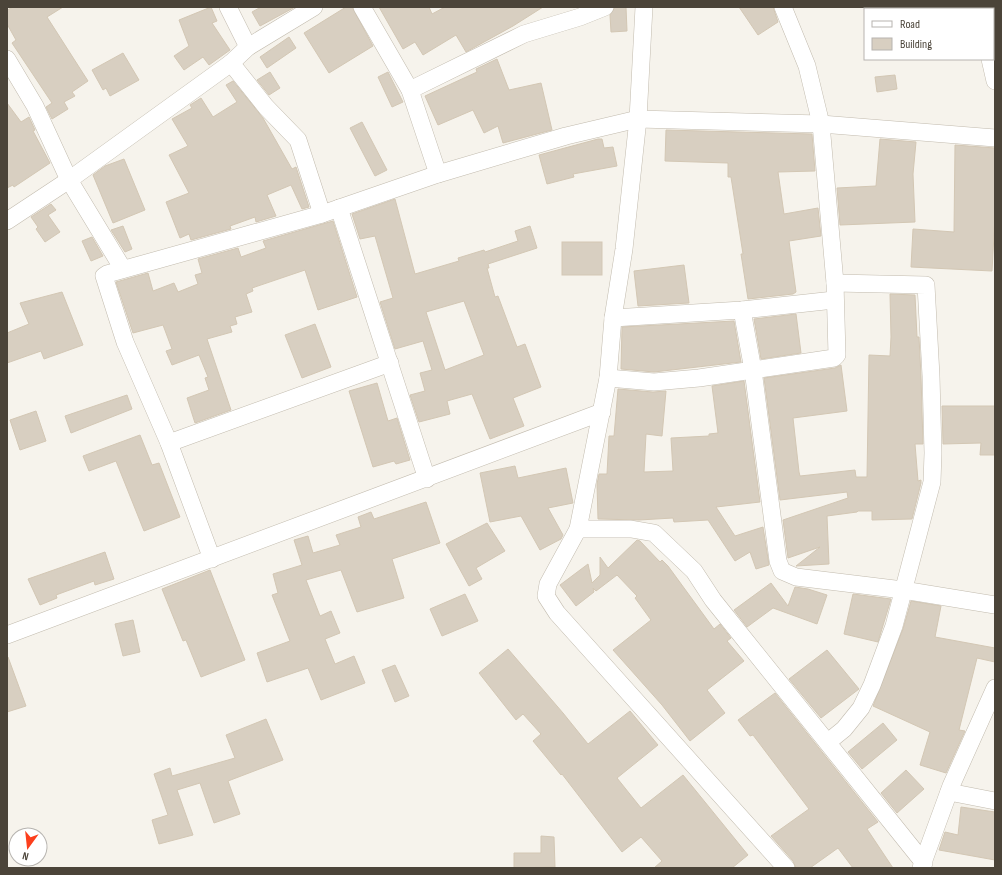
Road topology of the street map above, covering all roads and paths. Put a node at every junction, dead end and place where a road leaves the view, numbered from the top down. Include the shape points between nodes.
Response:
1 (228, 7) edge
2 (314, 7) edge
3 (362, 7) edge
4 (605, 7) edge
5 (644, 7) edge
6 (783, 7) edge
7 (248, 47) junction
8 (7, 59) edge
9 (990, 60) edge
10 (231, 63) junction
11 (995, 81) edge
12 (410, 90) junction
13 (638, 119) junction
14 (821, 124) junction
15 (995, 138) edge
16 (438, 174) junction
17 (69, 180) junction
18 (339, 208) junction
19 (322, 214) junction
20 (7, 221) edge
21 (122, 269) junction
22 (835, 283) junction
23 (834, 300) junction
24 (742, 310) junction
25 (613, 318) junction
26 (390, 362) junction
27 (753, 370) junction
28 (608, 378) junction
29 (602, 412) junction
30 (169, 443) junction
31 (427, 479) junction
32 (578, 529) junction
33 (212, 559) junction
34 (903, 590) junction
35 (995, 605) edge
36 (7, 635) edge
37 (995, 688) edge
38 (828, 742) junction
39 (949, 792) junction
40 (995, 801) edge
41 (923, 866) edge
42 (786, 868) edge

1 - 7 street
2 - 7 street
3 - 12 street
4 - 12 street via 524,34
5 - 13 street
6 - 14 street via 807,66
7 - 10 street
8 - 17 street via 35,106
9 - 11 street
10 - 17 street
10 - 19 street via 266,107 298,140
12 - 16 street
13 - 14 street
13 - 16 street via 566,136
13 - 25 street via 624,249
14 - 15 street
14 - 22 street
16 - 18 street
17 - 20 street
17 - 21 street
18 - 19 street
18 - 26 street
19 - 21 street
21 - 30 street via 104,276 125,342
22 - 23 street
22 - 34 street via 924,284 926,287 933,446 932,482
23 - 24 street
23 - 27 street via 838,350 834,358
24 - 25 street
24 - 27 street
25 - 28 street
26 - 30 street
26 - 31 street
27 - 28 street via 654,382
27 - 34 street via 778,561 782,571 796,577
28 - 29 street
29 - 31 street via 481,456
29 - 32 street
30 - 33 street
31 - 33 street
32 - 38 street via 630,529 654,533 694,571 712,600
32 - 42 street via 548,584 546,596 557,613
33 - 36 street
34 - 35 street
34 - 38 street via 894,626 861,708 844,730
37 - 39 street
38 - 41 street
39 - 40 street
39 - 41 street

